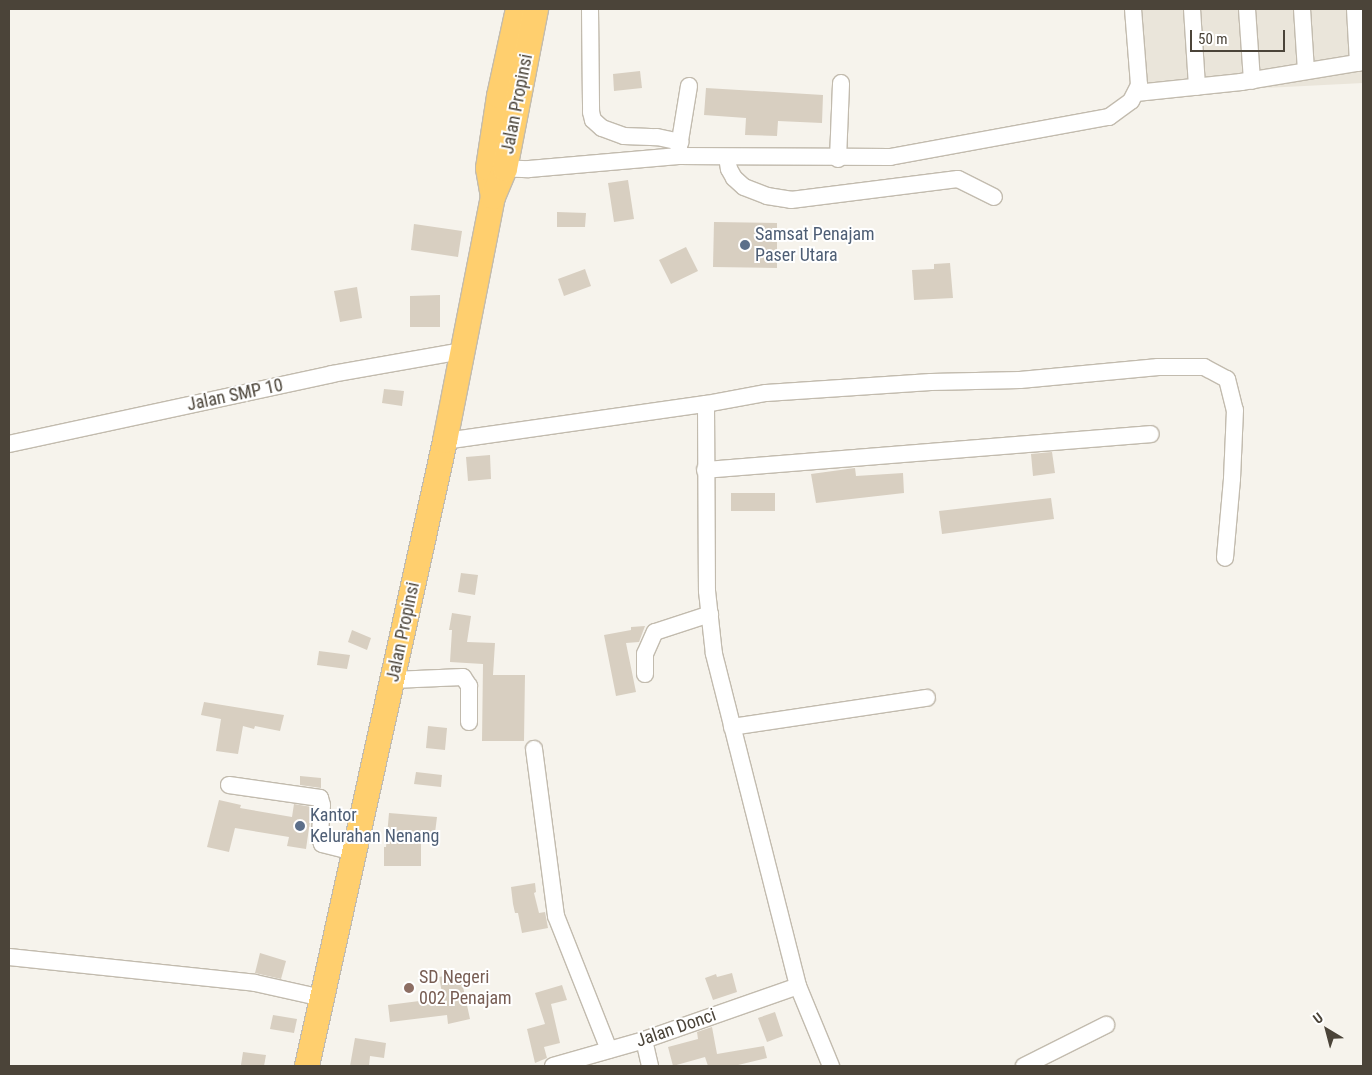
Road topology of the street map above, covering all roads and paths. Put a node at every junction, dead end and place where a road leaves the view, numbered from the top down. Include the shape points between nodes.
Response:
1 (518, 9) edge
2 (536, 9) edge
3 (590, 9) edge
4 (1133, 9) edge
5 (1192, 9) edge
6 (1247, 9) edge
7 (1302, 9) edge
8 (1355, 9) edge
9 (1361, 62) edge
10 (1306, 72) junction
11 (1252, 80) junction
12 (841, 83) dead end
13 (690, 86) dead end
14 (1197, 87) junction
15 (1136, 93) junction
16 (679, 149) junction
17 (727, 157) junction
18 (838, 159) junction
19 (496, 168) junction
20 (994, 197) dead end
21 (462, 351) junction
22 (706, 404) junction
23 (1150, 434) dead end
24 (445, 441) junction
25 (9, 444) edge
26 (705, 470) junction
27 (1225, 558) dead end
28 (710, 614) junction
29 (645, 674) dead end
30 (393, 680) junction
31 (927, 698) dead end
32 (469, 722) dead end
33 (732, 727) junction
34 (534, 748) dead end
35 (229, 785) dead end
36 (355, 852) junction
37 (9, 958) edge
38 (798, 986) junction
39 (322, 998) junction
40 (1106, 1025) dead end
41 (644, 1040) junction
42 (609, 1050) junction
43 (307, 1066) edge
44 (553, 1066) edge
45 (650, 1066) edge
46 (831, 1066) edge
47 (1024, 1066) edge

1 - 19 highway via 499,96
2 - 19 highway, Jalan Propinsi
3 - 16 street via 590,112 593,120 602,128 624,136 657,137
4 - 15 street via 1139,85
5 - 14 street
6 - 11 street
7 - 10 street
8 - 9 street
9 - 10 street
10 - 11 street
11 - 14 street
12 - 18 street
13 - 16 street
14 - 15 street
15 - 18 street via 1124,108 1109,117 890,157
16 - 17 street
16 - 19 street
17 - 18 street
17 - 20 street via 734,178 744,187 767,196 791,200 958,179
19 - 21 highway, Jalan Propinsi via 481,267
21 - 24 highway, Jalan Propinsi
21 - 25 street, Jalan SMP 10 via 332,374
22 - 24 street
22 - 26 street
22 - 27 street via 766,393 931,382 1020,380 1158,366 1204,367 1227,379 1235,410
23 - 26 street
24 - 30 highway, Jalan Propinsi
26 - 28 street
28 - 29 street via 655,632 645,654
28 - 33 street via 714,654
30 - 32 street via 463,677 469,686
30 - 36 highway, Jalan Propinsi
31 - 33 street
33 - 38 street
34 - 42 street via 556,916
35 - 36 street via 320,798 322,844
36 - 39 highway, Jalan Propinsi
37 - 39 street via 255,983
38 - 41 street, Jalan Donci
38 - 46 street
39 - 43 highway, Jalan Propinsi
40 - 47 street
41 - 42 street, Jalan Donci
41 - 45 street
42 - 44 street, Jalan Donci

